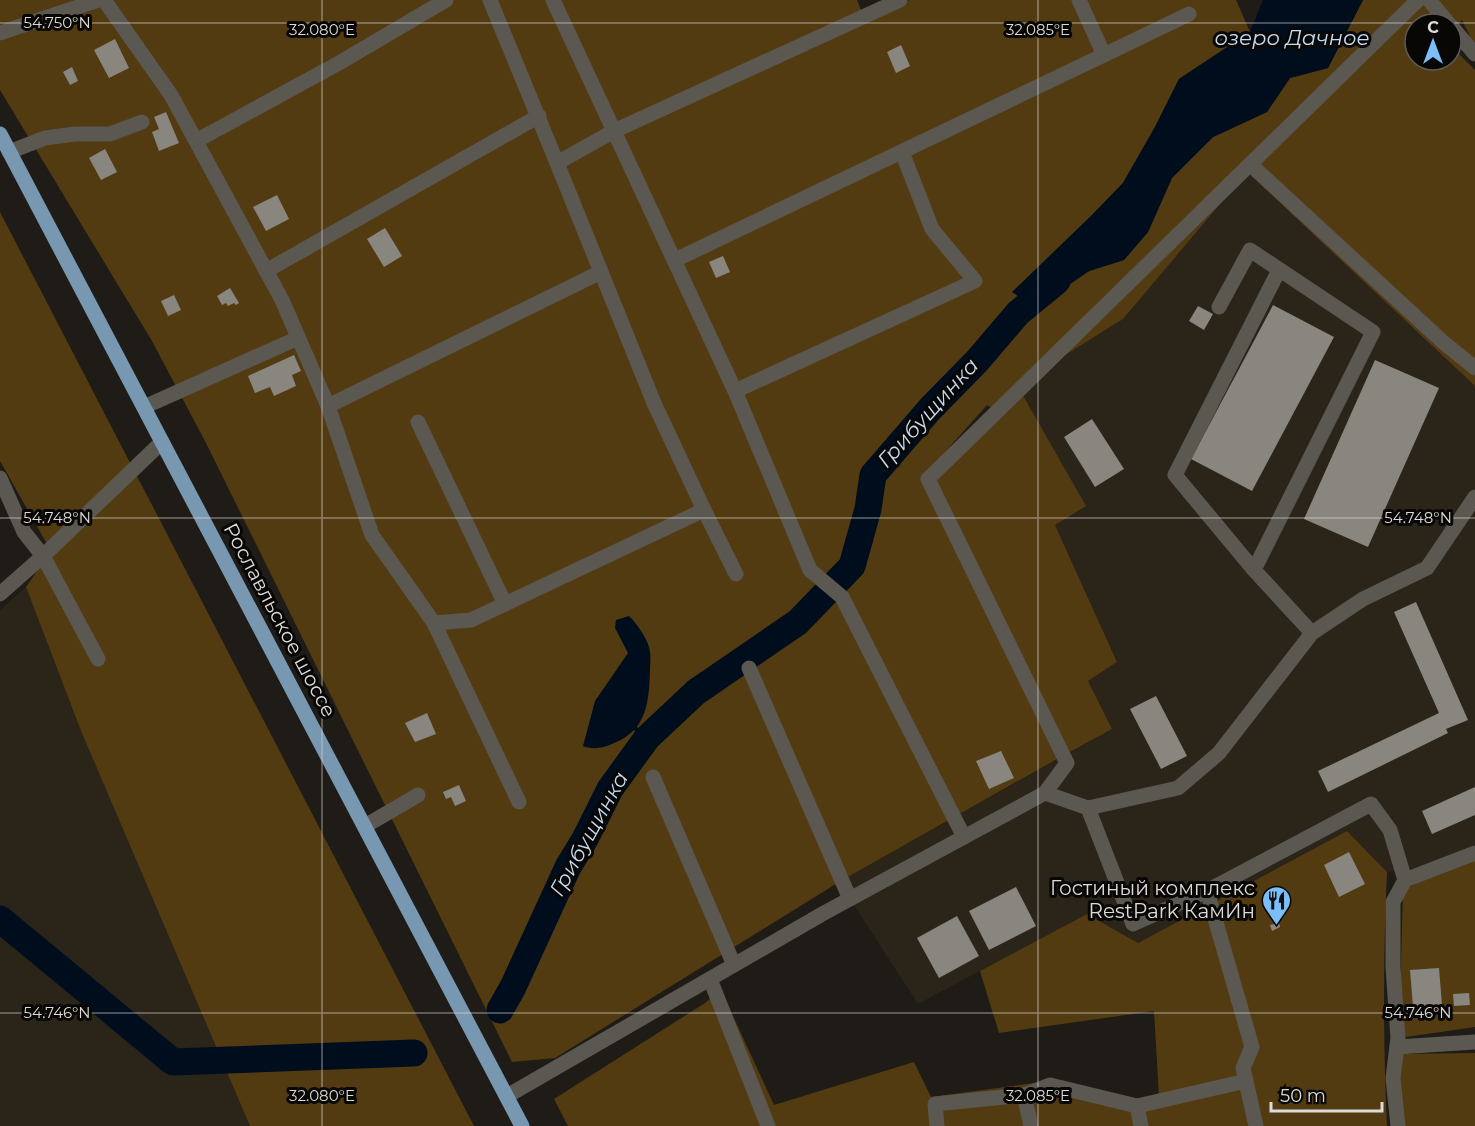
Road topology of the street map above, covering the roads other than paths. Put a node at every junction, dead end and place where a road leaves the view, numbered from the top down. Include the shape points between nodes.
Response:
1 (101, 0) edge
2 (446, 0) edge
3 (490, 0) edge
4 (554, 0) edge
5 (900, 0) edge
6 (1079, 0) edge
7 (1418, 0) edge
8 (1429, 0) edge
9 (871, 6) edge
10 (1439, 12) edge
11 (1189, 14) dead end
12 (0, 33) edge
13 (1463, 40) edge
14 (1475, 54) edge
15 (1104, 56) junction
16 (539, 116) junction
17 (142, 122) dead end
18 (614, 131) junction
19 (0, 134) edge
20 (196, 141) junction
21 (9, 152) junction
22 (902, 152) junction
23 (557, 163) junction
24 (1250, 164) junction
25 (675, 260) junction
26 (1279, 270) junction
27 (266, 271) junction
28 (601, 272) junction
29 (1219, 307) dead end
30 (298, 338) junction
31 (1475, 368) edge
32 (735, 391) junction
33 (328, 406) junction
34 (144, 407) junction
35 (418, 422) dead end
36 (162, 442) junction
37 (0, 478) edge
38 (1475, 497) edge
39 (704, 510) junction
40 (43, 556) junction
41 (1254, 570) junction
42 (736, 574) dead end
43 (0, 594) edge
44 (505, 604) junction
45 (434, 623) junction
46 (1312, 633) junction
47 (98, 659) dead end
48 (749, 668) dead end
49 (653, 777) dead end
50 (1045, 793) junction
51 (418, 795) dead end
52 (519, 802) dead end
53 (1088, 808) junction
54 (365, 826) junction
55 (964, 837) junction
56 (1475, 853) edge
57 (1405, 880) junction
58 (1207, 891) junction
59 (850, 899) junction
60 (734, 965) junction
61 (710, 979) junction
62 (1475, 1042) edge
63 (1397, 1047) junction
64 (1246, 1081) junction
65 (1024, 1095) junction
66 (507, 1096) junction
67 (1137, 1106) junction
68 (522, 1126) edge
69 (768, 1126) edge
70 (937, 1126) edge
71 (1031, 1126) edge
72 (1141, 1126) edge
73 (1256, 1126) edge
74 (1398, 1126) edge

1 - 12 lane
1 - 20 lane via 171,95
2 - 20 lane
3 - 16 lane
4 - 18 lane
5 - 9 lane
6 - 15 lane
7 - 24 lane
8 - 10 lane
9 - 18 lane
11 - 15 lane
13 - 14 lane
15 - 22 lane
16 - 23 lane
16 - 27 lane
17 - 21 lane via 110,134 45,138
18 - 23 lane
18 - 25 lane
19 - 21 main road, Рославльское шоссе
20 - 27 lane
21 - 34 main road, Рославльское шоссе
22 - 25 lane
22 - 32 lane via 932,229 975,281
23 - 28 lane
24 - 31 lane
24 - 50 lane via 928,479 1067,763
25 - 32 lane
26 - 29 lane via 1250,250
26 - 41 lane via 1175,475
26 - 41 lane via 1373,332
27 - 30 lane
28 - 33 lane
28 - 39 lane via 654,403
30 - 33 lane
30 - 34 lane
32 - 55 lane via 810,570 842,597
33 - 45 lane via 372,535
34 - 36 main road, Рославльское шоссе
35 - 44 lane
36 - 40 lane
36 - 54 main road, Рославльское шоссе
37 - 40 lane via 24,532
38 - 46 lane via 1427,568 1363,599
39 - 42 lane
39 - 44 lane
40 - 43 lane
40 - 47 lane
41 - 46 lane
44 - 45 lane via 471,620
45 - 52 lane
46 - 53 lane via 1219,753 1178,788
48 - 59 lane
49 - 60 lane
50 - 53 lane
50 - 55 lane
51 - 54 lane
53 - 58 lane via 1134,924
54 - 66 main road, Рославльское шоссе
55 - 59 lane
56 - 57 lane
57 - 58 lane via 1390,830 1371,804
57 - 63 lane via 1393,902
58 - 64 lane via 1252,1047 1243,1068
59 - 60 lane
60 - 61 lane
61 - 66 lane
61 - 69 lane
62 - 63 lane
63 - 74 lane via 1393,1078
64 - 67 lane
64 - 73 lane
65 - 67 lane via 1050,1085
65 - 70 lane via 935,1104
65 - 71 lane
66 - 68 main road, Рославльское шоссе
67 - 72 lane

